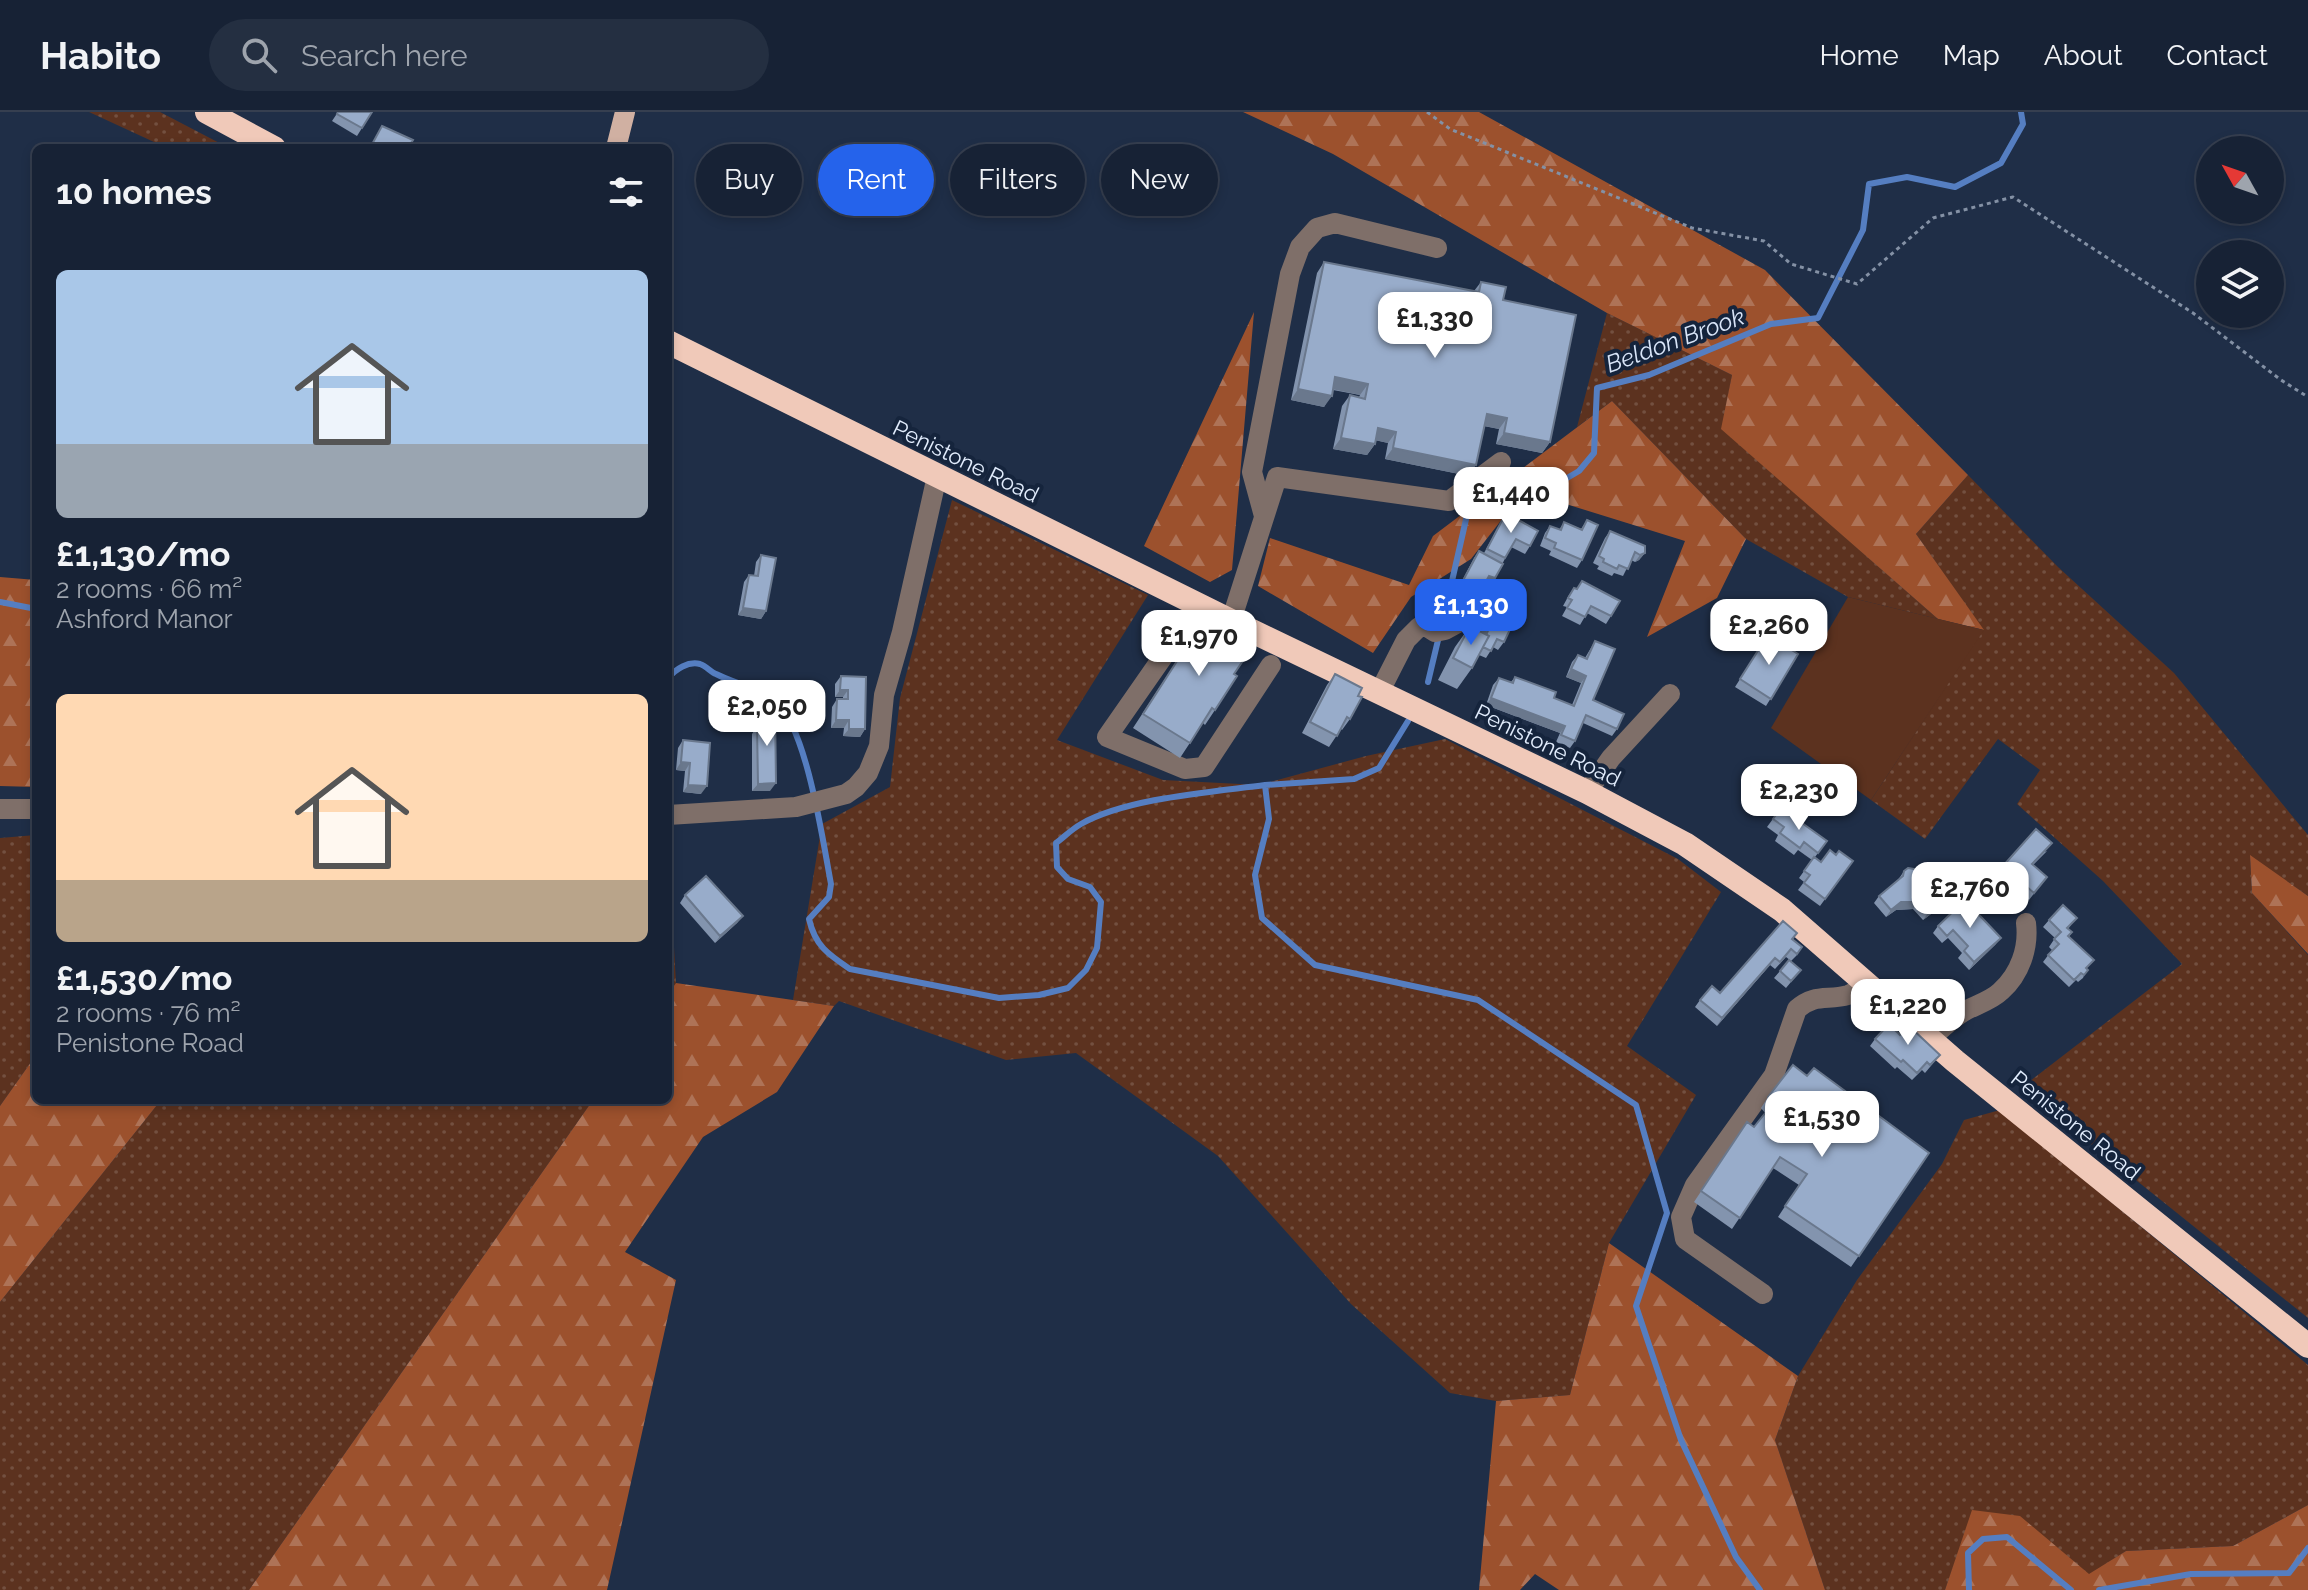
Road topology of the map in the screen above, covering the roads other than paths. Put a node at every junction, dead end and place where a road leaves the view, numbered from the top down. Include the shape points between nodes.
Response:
1 (625, 112) edge
2 (212, 113) edge
3 (267, 144) edge
4 (617, 144) edge
5 (1437, 248) dead end
6 (672, 344) edge
7 (1501, 462) dead end
8 (937, 476) junction
9 (1264, 516) junction
10 (1511, 602) dead end
11 (1199, 605) junction
12 (1231, 621) junction
13 (1271, 665) dead end
14 (1380, 691) junction
15 (1670, 694) dead end
16 (1587, 792) junction
17 (0, 809) edge
18 (32, 809) edge
19 (672, 815) edge
20 (2026, 923) dead end
21 (1864, 984) junction
22 (1929, 1040) junction
23 (1763, 1294) dead end
24 (2308, 1346) edge

1 - 4 main road
2 - 3 highway
5 - 9 street via 1335,223 1317,228 1300,247 1290,274 1252,472
6 - 8 highway, Penistone Road
7 - 9 street via 1449,501 1277,477
8 - 11 highway, Penistone Road
8 - 19 street via 884,695 879,746 868,773 835,799 796,807
9 - 12 street
10 - 14 street via 1440,631 1419,627 1406,640
11 - 12 highway, Penistone Road
11 - 13 street via 1107,737 1185,769 1204,767
12 - 14 highway, Penistone Road
14 - 16 highway, Penistone Road
15 - 16 street
16 - 21 highway, Penistone Road via 1685,844 1782,910
17 - 18 street
20 - 22 street via 2021,960 2000,993 1965,1010
21 - 22 highway, Penistone Road
21 - 23 street via 1850,994 1816,998 1797,1009 1774,1075 1695,1185 1681,1217 1685,1239
22 - 24 highway, Penistone Road

